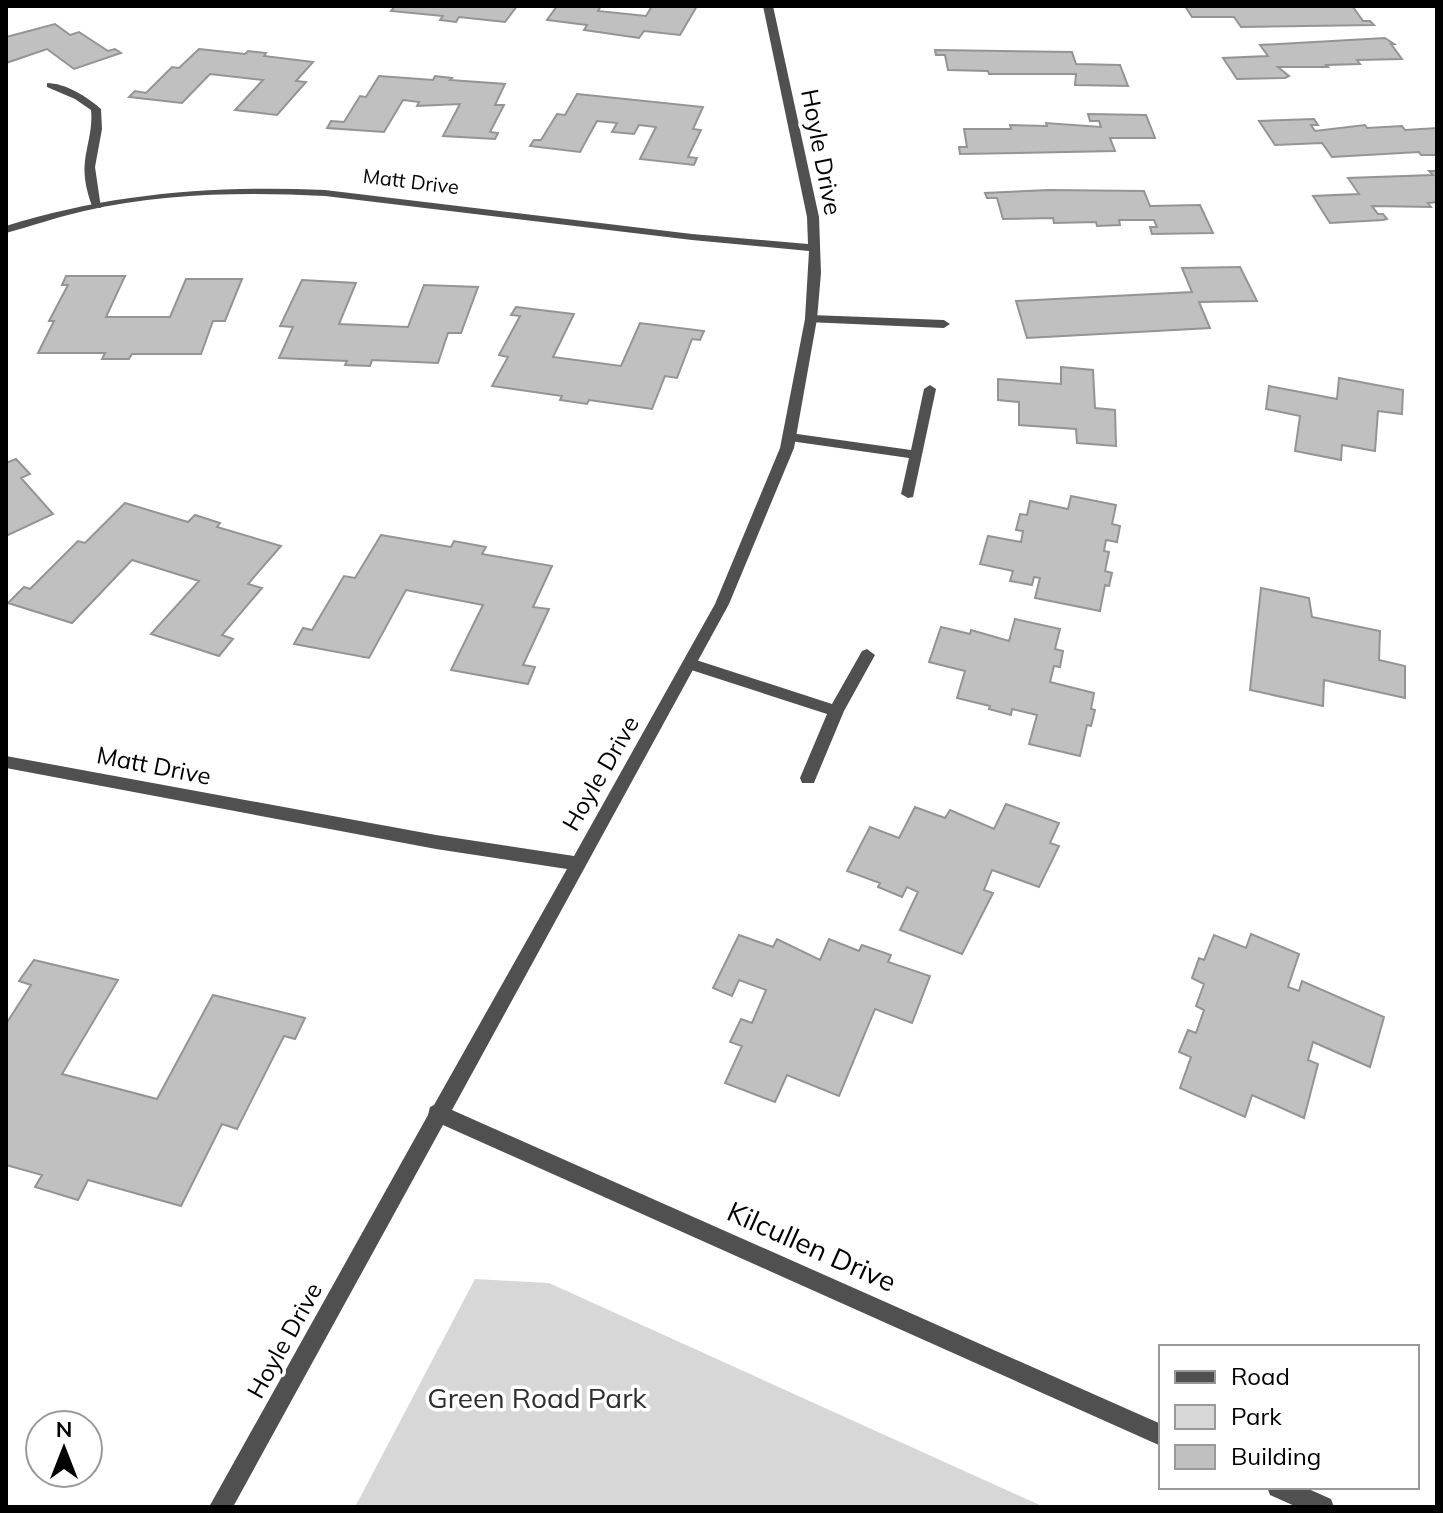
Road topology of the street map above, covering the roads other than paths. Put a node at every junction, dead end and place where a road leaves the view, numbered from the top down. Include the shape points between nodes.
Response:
1 (768, 6) edge
2 (50, 85) dead end
3 (97, 206) junction
4 (6, 230) edge
5 (813, 248) junction
6 (811, 319) junction
7 (944, 324) dead end
8 (930, 389) dead end
9 (790, 437) junction
10 (915, 455) junction
11 (908, 494) dead end
12 (867, 655) dead end
13 (690, 664) junction
14 (836, 711) junction
15 (6, 762) edge
16 (808, 778) dead end
17 (576, 863) junction
18 (437, 1113) junction
19 (1159, 1434) edge
20 (1282, 1489) edge
21 (220, 1507) edge
22 (1323, 1507) edge

1 - 5 street, Hoyle Drive via 800,145
2 - 3 street via 96,109 99,126 90,180
3 - 4 street, Matt Drive
3 - 5 street, Matt Drive via 189,192 272,189
5 - 6 street, Hoyle Drive
6 - 7 street
6 - 9 street, Hoyle Drive
8 - 10 street
9 - 10 street
9 - 13 street, Hoyle Drive via 722,604
10 - 11 street
12 - 14 street
13 - 14 street
13 - 17 street, Hoyle Drive
14 - 16 street
15 - 17 street, Matt Drive
17 - 18 street, Hoyle Drive
18 - 19 street, Kilcullen Drive
18 - 21 street, Hoyle Drive
20 - 22 street

